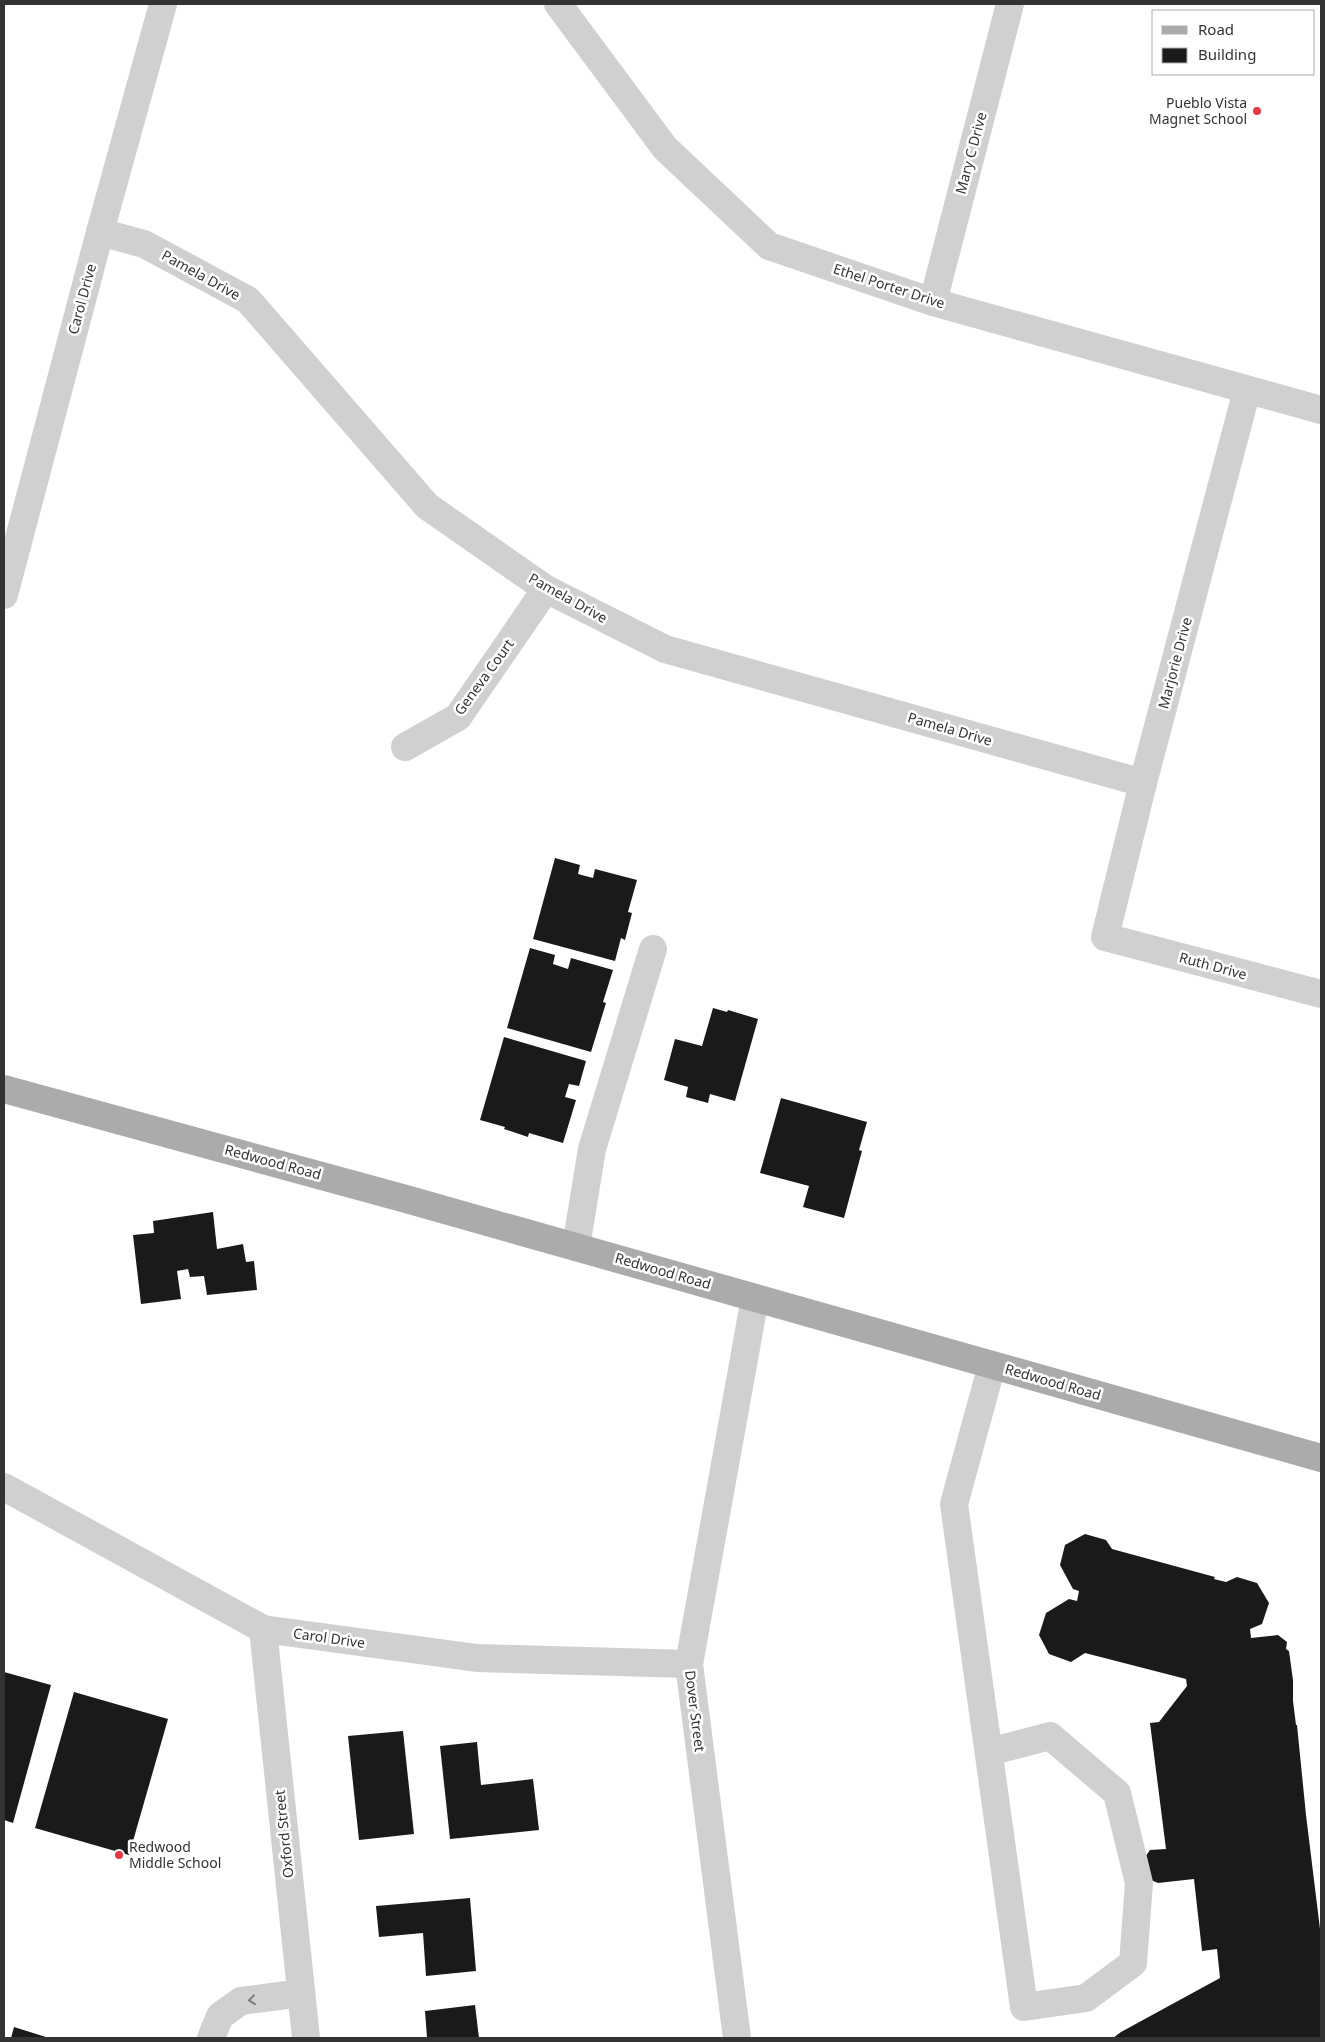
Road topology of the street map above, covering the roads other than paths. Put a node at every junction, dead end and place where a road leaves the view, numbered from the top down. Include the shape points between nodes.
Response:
1 (163, 4) edge
2 (558, 4) edge
3 (1010, 4) edge
4 (100, 232) junction
5 (933, 302) junction
6 (1247, 390) junction
7 (1321, 410) edge
8 (546, 589) junction
9 (4, 595) edge
10 (405, 747) dead end
11 (1143, 783) junction
12 (1105, 937) joint
13 (653, 949) dead end
14 (1321, 994) edge
15 (4, 1089) edge
16 (576, 1247) junction
17 (755, 1298) junction
18 (992, 1365) junction
19 (1321, 1458) edge
20 (4, 1487) edge
21 (263, 1629) junction
22 (689, 1664) junction
23 (988, 1752) junction
24 (301, 1993) junction
25 (211, 2038) edge
26 (306, 2038) edge
27 (737, 2038) edge

1 - 4 street, Carol Drive
2 - 5 street, Ethel Porter Drive via 665,148 769,246
3 - 5 street, Mary C Drive
4 - 8 street, Pamela Drive via 144,244 248,300 427,506
4 - 9 street, Carol Drive
5 - 6 street, Ethel Porter Drive
6 - 7 street, Ethel Porter Drive
6 - 11 street, Marjorie Drive
8 - 10 street, Geneva Court via 458,717
8 - 11 street, Pamela Drive via 665,649
11 - 12 street, Marjorie Drive
12 - 14 street, Ruth Drive
13 - 16 street via 592,1149
15 - 16 main road, Redwood Road
16 - 17 main road, Redwood Road
17 - 18 main road, Redwood Road
17 - 22 street, Dover Street
18 - 19 main road, Redwood Road
18 - 23 street via 954,1504
20 - 21 street, Carol Drive
21 - 22 street, Carol Drive via 476,1658
21 - 24 street, Oxford Street
22 - 27 street, Dover Street
23 - 23 street via 1024,2007 1086,1998 1133,1962 1139,1883 1117,1793 1050,1736
24 -> 25 street via 241,2001 220,2016
24 - 26 street, Oxford Street

